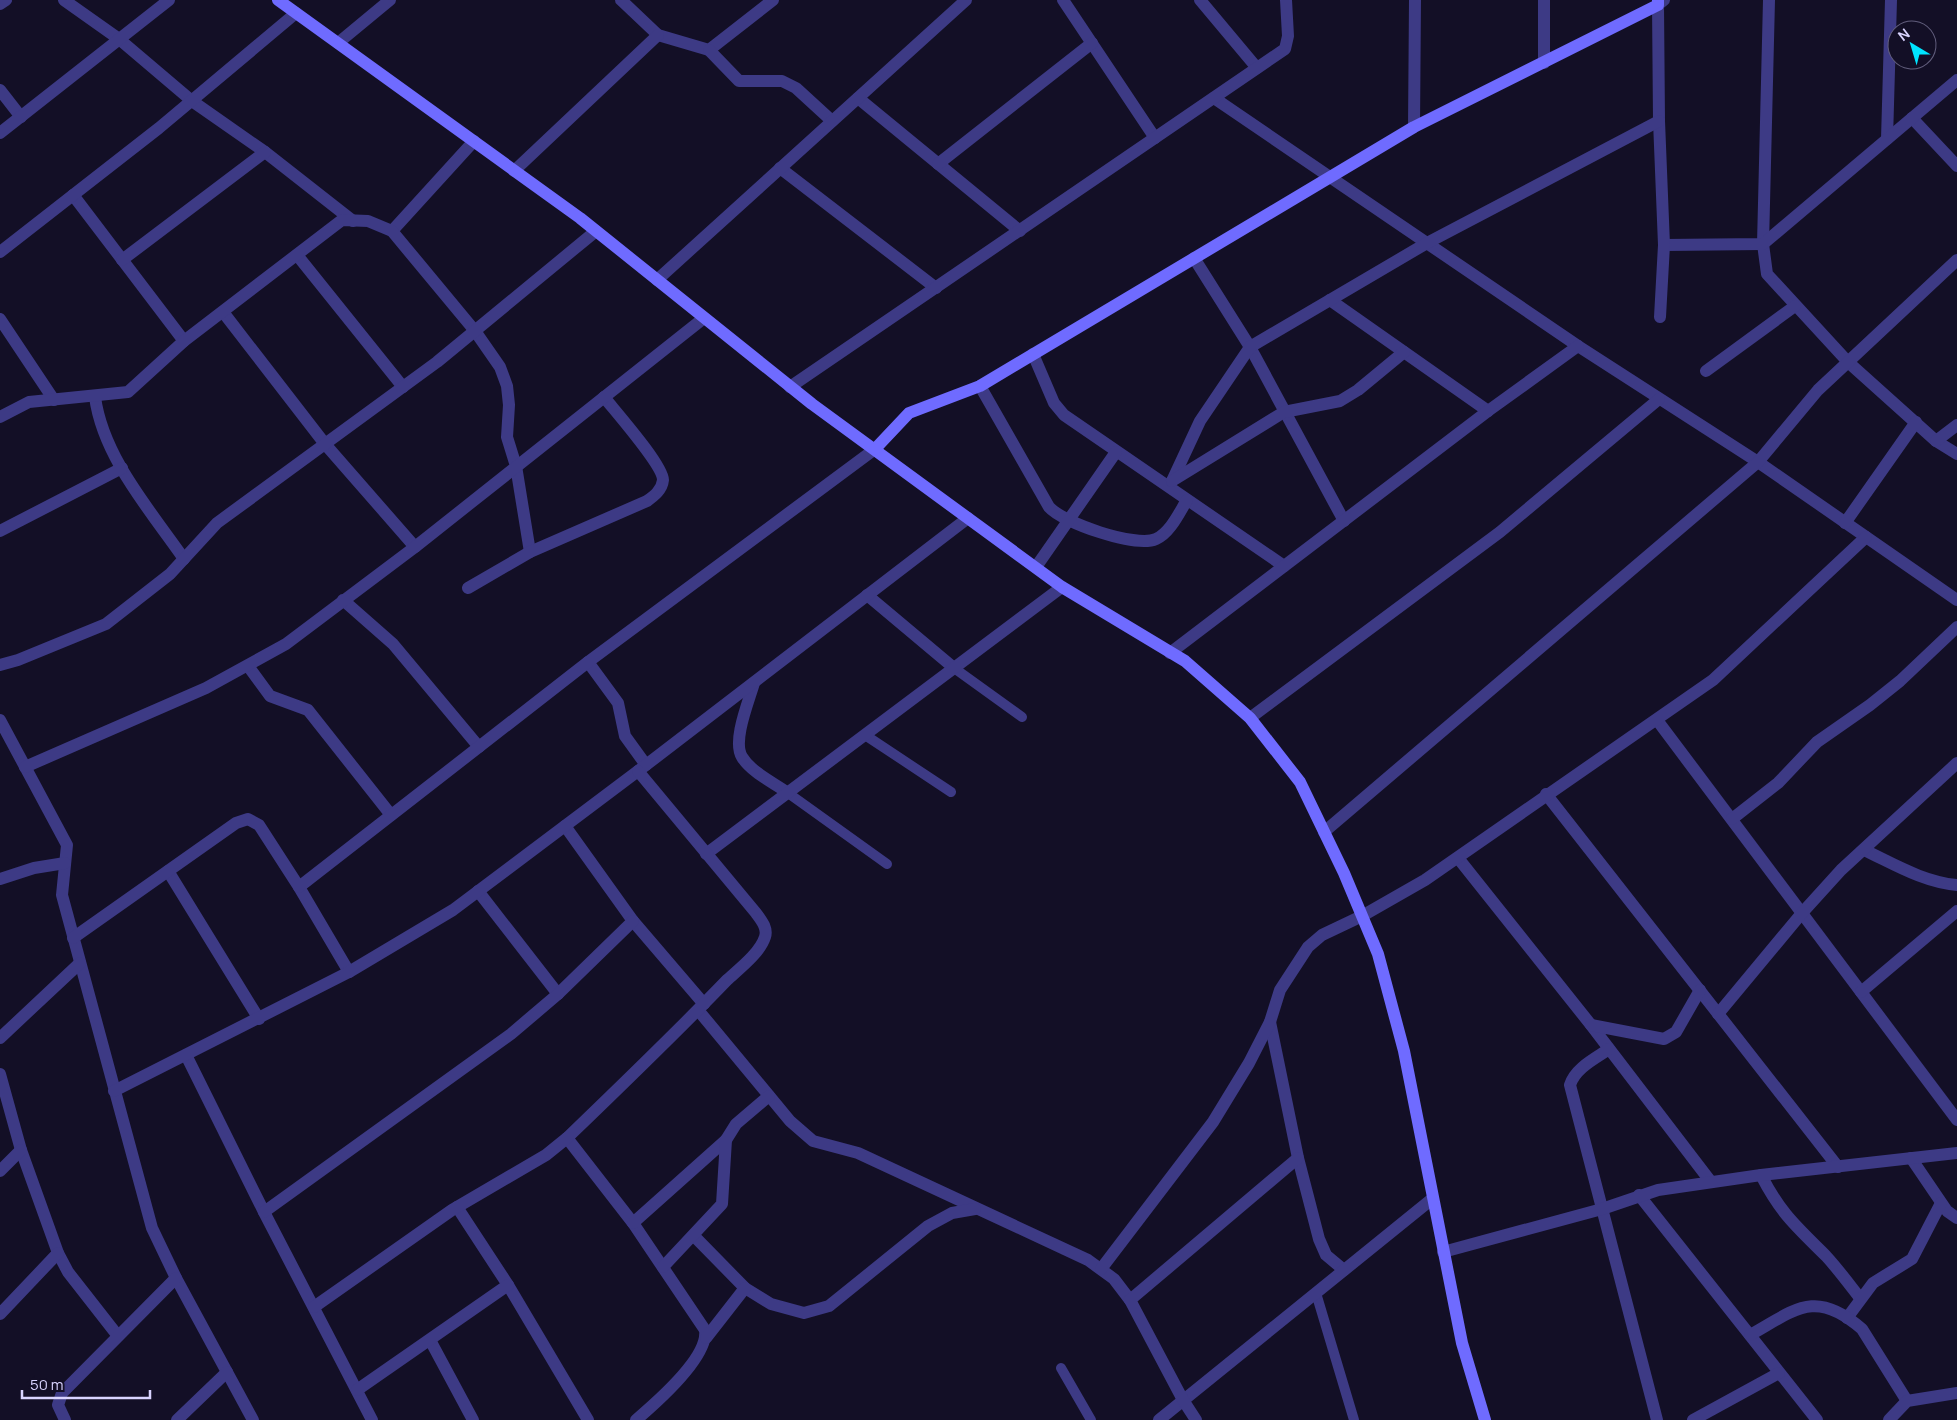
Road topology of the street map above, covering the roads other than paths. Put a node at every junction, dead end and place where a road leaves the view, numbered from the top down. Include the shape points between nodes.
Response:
1 (6, 0) edge
2 (64, 0) edge
3 (169, 0) edge
4 (278, 0) edge
5 (390, 0) edge
6 (621, 0) edge
7 (773, 0) edge
8 (966, 0) edge
9 (1063, 0) edge
10 (1200, 0) edge
11 (1286, 0) edge
12 (1415, 0) edge
13 (1544, 0) edge
14 (1769, 0) edge
15 (1891, 0) edge
16 (1660, 2) edge
17 (0, 4) edge
18 (296, 13) junction
19 (658, 36) junction
20 (119, 40) junction
21 (338, 43) junction
22 (1092, 43) junction
23 (709, 50) junction
24 (1544, 63) junction
25 (1257, 68) junction
26 (1957, 80) edge
27 (0, 90) edge
28 (858, 98) junction
29 (1214, 98) junction
30 (192, 101) junction
31 (21, 117) junction
32 (1912, 118) junction
33 (832, 121) junction
34 (1659, 121) junction
35 (1414, 127) junction
36 (0, 133) edge
37 (1155, 138) junction
38 (1887, 139) junction
39 (474, 141) junction
40 (265, 152) junction
41 (938, 164) junction
42 (1957, 166) edge
43 (780, 168) junction
44 (514, 171) junction
45 (1328, 177) junction
46 (73, 195) junction
47 (353, 221) junction
48 (392, 231) junction
49 (596, 231) junction
50 (1020, 231) junction
51 (1428, 243) junction
52 (1763, 244) junction
53 (1664, 245) junction
54 (0, 252) edge
55 (296, 255) junction
56 (1194, 258) junction
57 (122, 260) junction
58 (1957, 260) edge
59 (657, 280) junction
60 (936, 288) junction
61 (1330, 300) junction
62 (1795, 306) junction
63 (223, 312) junction
64 (1660, 317) dead end
65 (704, 318) junction
66 (0, 319) edge
67 (475, 330) junction
68 (184, 341) junction
69 (1578, 346) junction
70 (1250, 347) junction
71 (1404, 352) junction
72 (1033, 354) junction
73 (1848, 362) junction
74 (1706, 371) dead end
75 (980, 386) junction
76 (403, 387) junction
77 (790, 387) junction
78 (95, 397) junction
79 (604, 397) junction
80 (1659, 399) junction
81 (54, 400) junction
82 (1488, 411) junction
83 (1284, 412) junction
84 (0, 416) edge
85 (1916, 422) junction
86 (1957, 424) edge
87 (1936, 441) junction
88 (325, 444) junction
89 (875, 449) junction
90 (1116, 452) junction
91 (1957, 454) edge
92 (1758, 462) junction
93 (516, 466) junction
94 (122, 468) junction
95 (1169, 483) junction
96 (1187, 500) junction
97 (968, 518) junction
98 (1068, 521) junction
99 (1344, 521) junction
100 (1845, 523) junction
101 (0, 531) edge
102 (1866, 538) junction
103 (415, 547) junction
104 (530, 552) junction
105 (184, 559) junction
106 (1284, 566) junction
107 (1036, 567) junction
108 (1062, 587) junction
109 (468, 588) dead end
110 (867, 595) junction
111 (344, 600) junction
112 (1957, 600) edge
113 (1957, 627) edge
114 (1170, 653) junction
115 (588, 662) junction
116 (0, 665) edge
117 (248, 666) junction
118 (954, 668) junction
119 (754, 683) junction
120 (1022, 717) dead end
121 (1250, 718) junction
122 (0, 720) edge
123 (1658, 720) junction
124 (865, 735) junction
125 (479, 747) junction
126 (1957, 764) edge
127 (25, 767) junction
128 (642, 768) junction
129 (951, 792) dead end
130 (788, 793) junction
131 (1546, 794) junction
132 (391, 815) junction
133 (1732, 819) junction
134 (565, 826) junction
135 (1324, 832) junction
136 (1864, 850) junction
137 (706, 854) junction
138 (1458, 858) junction
139 (65, 863) junction
140 (887, 864) dead end
141 (168, 871) junction
142 (0, 879) edge
143 (1957, 885) edge
144 (298, 887) junction
145 (478, 891) junction
146 (1957, 911) edge
147 (1802, 913) junction
148 (1362, 916) junction
149 (633, 920) junction
150 (73, 938) junction
151 (80, 963) junction
152 (350, 972) junction
153 (1700, 990) junction
154 (1861, 992) junction
155 (558, 994) junction
156 (701, 1007) junction
157 (1718, 1014) junction
158 (259, 1019) junction
159 (1270, 1022) junction
160 (1591, 1025) junction
161 (0, 1038) edge
162 (1609, 1048) junction
163 (186, 1055) junction
164 (0, 1074) edge
165 (114, 1091) junction
166 (770, 1096) junction
167 (1957, 1120) edge
168 (567, 1138) junction
169 (726, 1140) junction
170 (21, 1150) junction
171 (1957, 1153) edge
172 (1298, 1158) junction
173 (1911, 1158) junction
174 (1838, 1167) junction
175 (0, 1171) edge
176 (1761, 1175) junction
177 (1711, 1182) junction
178 (1639, 1195) junction
179 (1432, 1199) junction
180 (1941, 1203) junction
181 (457, 1207) junction
182 (975, 1209) junction
183 (1602, 1209) junction
184 (264, 1212) junction
185 (1957, 1218) edge
186 (632, 1223) junction
187 (694, 1236) junction
188 (1443, 1252) junction
189 (58, 1253) junction
190 (663, 1267) junction
191 (1101, 1269) junction
192 (1344, 1270) junction
193 (176, 1278) junction
194 (508, 1285) junction
195 (745, 1288) junction
196 (1316, 1293) junction
197 (1860, 1298) junction
198 (1130, 1300) junction
199 (314, 1306) junction
200 (0, 1314) edge
201 (1847, 1318) junction
202 (1750, 1335) junction
203 (118, 1336) junction
204 (706, 1338) junction
205 (430, 1340) junction
206 (1060, 1368) dead end
207 (227, 1372) junction
208 (1779, 1373) junction
209 (357, 1390) junction
210 (1957, 1392) edge
211 (1183, 1400) junction
212 (1906, 1401) junction
213 (65, 1420) edge
214 (178, 1420) edge
215 (253, 1420) edge
216 (372, 1420) edge
217 (474, 1420) edge
218 (588, 1420) edge
219 (636, 1420) edge
220 (1091, 1420) edge
221 (1158, 1420) edge
222 (1196, 1420) edge
223 (1354, 1420) edge
224 (1485, 1420) edge
225 (1657, 1420) edge
226 (1692, 1420) edge
227 (1817, 1420) edge
228 (1889, 1420) edge

1 - 17 street
2 - 20 street
3 - 20 street
4 - 18 street
5 - 21 street
6 - 19 street
7 - 23 street
8 - 28 street
9 - 22 street
10 - 25 street
11 - 25 street via 1287,46
12 - 35 street
13 - 24 street
14 - 52 street
15 - 38 street
16 - 24 street
16 - 34 street
18 - 21 street
18 - 30 street
19 - 23 street
19 - 44 street
20 - 30 street
20 - 31 street
21 - 39 street
22 - 37 street
22 - 41 street
23 - 33 street via 739,81 782,81 796,88
24 - 35 street
25 - 29 street
26 - 32 street
27 - 31 street
28 - 33 street
28 - 41 street
29 - 37 street
29 - 45 street
30 - 40 street
30 - 46 street
31 - 36 street
32 - 38 street
32 - 42 street
33 - 43 street
34 - 51 street
34 - 53 street
35 - 45 street
37 - 50 street
38 - 52 street
39 - 44 street
39 - 48 street
40 - 47 street
40 - 57 street
41 - 50 street
43 - 59 street
43 - 60 street
44 - 49 street
45 - 51 street
45 - 56 street
46 - 54 street
46 - 57 street
47 - 48 street via 368,221
47 - 55 street via 342,220
48 - 67 street
49 - 59 street
49 - 67 street
50 - 60 street
51 - 61 street
51 - 69 street
52 - 53 street
52 - 62 street via 1767,274
53 - 64 street
55 - 63 street
55 - 76 street
56 - 70 street
56 - 72 street
57 - 68 street
58 - 73 street
59 - 65 street
60 - 77 street
61 - 70 street
61 - 71 street
62 - 73 street
62 - 74 street
63 - 68 street
63 - 88 street
65 - 77 street
65 - 79 street
66 - 81 street
67 - 76 street
67 - 93 street via 500,367 507,386 510,405 507,437
68 - 78 street via 128,392
69 - 80 street
69 - 82 street
70 - 83 street
70 - 95 street via 1200,421
71 - 82 street
71 - 83 street via 1340,401
72 - 75 street
72 - 90 street via 1054,402 1064,415
73 - 85 street
73 - 92 street via 1818,390
75 - 89 street via 909,413
75 - 98 street via 1049,506
76 - 88 street
77 - 89 street
78 - 81 street
78 - 94 street via 97,413
79 - 93 street
79 - 104 street via 657,464 663,480 660,489 646,501
80 - 92 street
80 - 121 street via 1500,532
81 - 84 street via 29,402
82 - 99 street
83 - 95 street
83 - 99 street
85 - 87 street
85 - 100 street
86 - 87 street
87 - 91 street
88 - 103 street
88 - 105 street via 217,523
89 - 97 street
89 - 115 street
90 - 95 street
90 - 98 street
92 - 100 street
92 - 135 street
93 - 103 street
93 - 104 street
94 - 101 street
94 - 105 street
95 - 96 street
96 - 98 street via 1170,527 1157,539 1145,542 1128,540
96 - 106 street
97 - 107 street
97 - 110 street
98 - 107 street
99 - 106 street
100 - 102 street
102 - 112 street
102 - 123 street via 1737,659
103 - 111 street
104 - 109 street
105 - 116 street via 170,574 106,624
106 - 114 street
107 - 108 street
108 - 114 street
108 - 118 street
110 - 118 street
110 - 119 street
111 - 117 street via 286,644
111 - 125 street via 393,644
113 - 133 street via 1900,681 1817,742 1778,783
114 - 121 street
115 - 125 street
115 - 128 street via 618,703 625,736
117 - 127 street via 206,688
117 - 132 street via 270,696 308,710
118 - 120 lane
118 - 124 street
119 - 128 street
119 - 130 street via 739,739 740,750 748,764
121 - 135 street via 1300,782
122 - 127 street
123 - 131 street
123 - 133 street
124 - 129 lane
124 - 130 street
125 - 132 street
126 - 136 street
127 - 139 street via 67,845
128 - 134 street
128 - 137 street
130 - 137 street
130 - 140 lane
131 - 138 street
131 - 153 street
132 - 144 street
133 - 147 street
134 - 145 street
134 - 149 street
135 - 148 street
136 - 143 street via 1915,875
136 - 147 street
137 - 156 street via 756,913 765,938
138 - 148 street
138 - 160 street
139 - 142 street via 34,868
139 - 150 street via 62,895
141 - 144 street via 248,819 259,825
141 - 150 street
141 - 158 street
144 - 152 street
145 - 152 street via 453,910
145 - 155 street
146 - 154 street
147 - 154 street
147 - 157 street
148 - 159 street via 1322,935 1308,947 1280,990
148 - 179 street via 1378,954 1404,1051
149 - 155 street
149 - 156 street
150 - 151 street
151 - 161 street
151 - 165 street
152 - 158 street
153 - 157 street
153 - 160 street via 1676,1032 1664,1039
154 - 167 street
155 - 184 street via 511,1034
156 - 166 street
156 - 168 street
157 - 174 street
158 - 163 street
159 - 172 street
159 - 191 street via 1213,1122
160 - 162 street
162 - 177 street
162 - 183 street via 1581,1069 1570,1085
163 - 165 street
163 - 184 street
164 - 170 street
165 - 193 street via 152,1228
166 - 169 street via 736,1124
166 - 182 street via 790,1121 813,1141 858,1153
168 - 181 street
168 - 186 street
169 - 186 street
169 - 187 street via 722,1204
170 - 175 street
170 - 189 street
171 - 173 street
172 - 192 street via 1322,1248
172 - 198 street
173 - 174 street
173 - 180 street
174 - 176 street
176 - 177 street
176 - 197 street via 1786,1218 1826,1257
177 - 178 street
178 - 183 street
178 - 202 street
179 - 188 street
179 - 192 street
180 - 185 street
180 - 197 street via 1912,1259 1873,1283
181 - 194 street
181 - 199 street
182 - 191 street via 1088,1260
182 - 195 street via 952,1213 928,1226 829,1306 816,1311 804,1313 771,1304
183 - 188 street
183 - 225 street
184 - 199 street
186 - 190 street
187 - 190 street
187 - 195 street
188 - 224 street via 1462,1343
189 - 200 street
189 - 203 street via 68,1272
190 - 204 street via 705,1330
191 - 198 street via 1114,1279
192 - 196 street
193 - 203 street
193 - 207 street
194 - 205 street
194 - 218 street
195 - 204 street
196 - 211 street
196 - 223 lane
197 - 201 street
198 - 211 street
199 - 209 street
201 - 202 street via 1821,1305 1811,1304
201 - 212 street via 1862,1329
202 - 208 street
203 - 213 street via 62,1393 58,1405
204 - 219 street via 677,1382
205 - 209 street
205 - 217 street
206 - 220 lane
207 - 214 street
207 - 215 street
208 - 226 street
208 - 227 street
209 - 216 street
210 - 212 street
211 - 221 street
211 - 222 street
212 - 228 street

